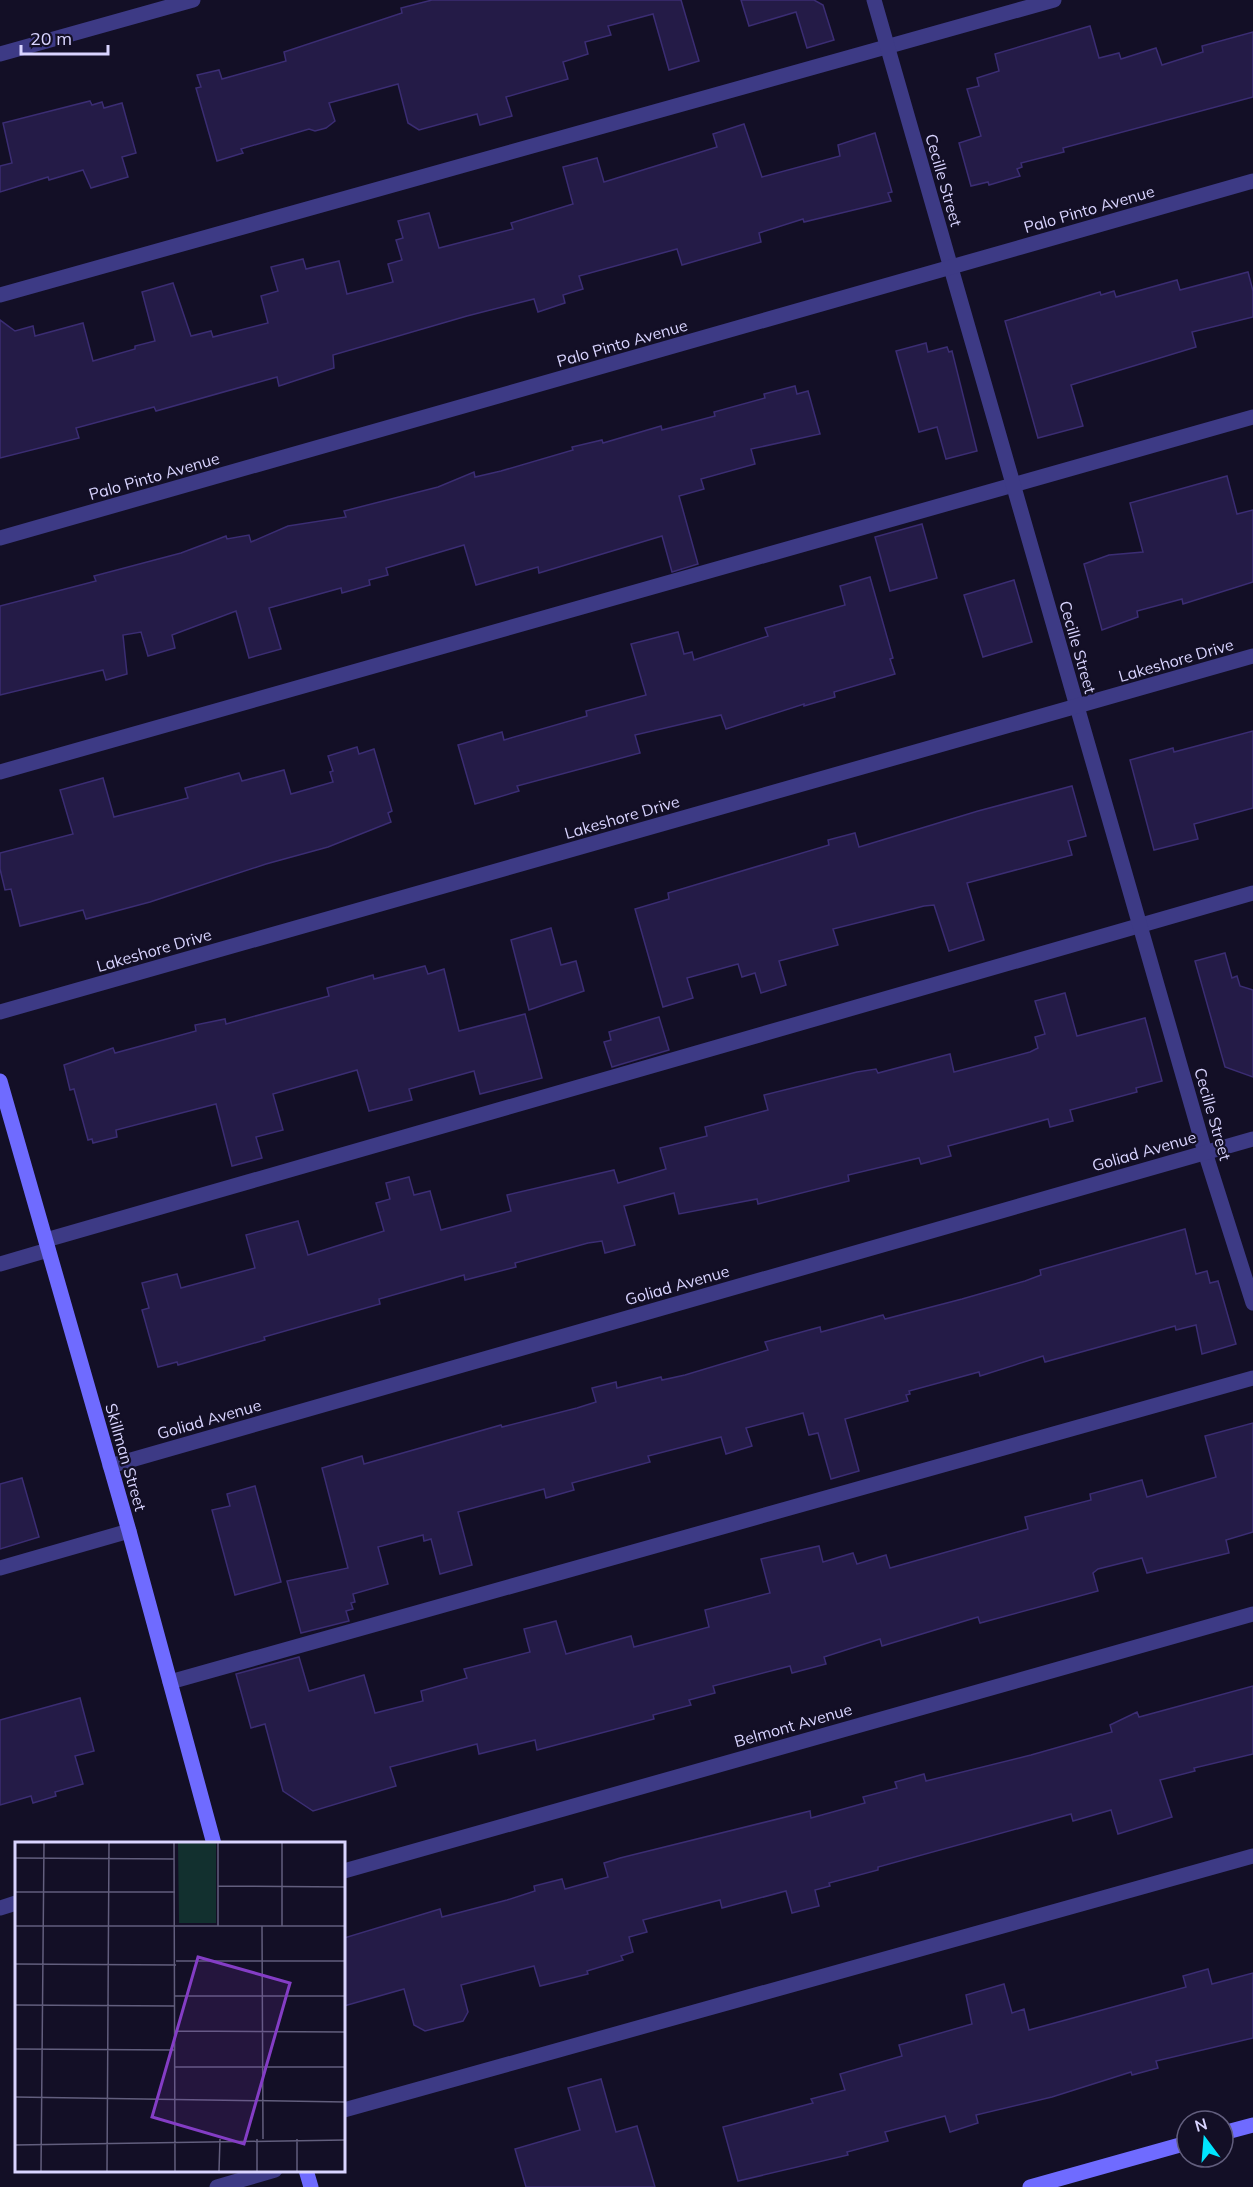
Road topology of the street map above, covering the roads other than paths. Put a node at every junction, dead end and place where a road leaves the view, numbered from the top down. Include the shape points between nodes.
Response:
1 (193, 0) edge
2 (874, 0) edge
3 (1054, 0) edge
4 (888, 49) junction
5 (0, 54) edge
6 (1253, 181) edge
7 (951, 267) junction
8 (0, 295) edge
9 (1253, 417) edge
10 (1013, 484) junction
11 (0, 538) edge
12 (1253, 656) edge
13 (1076, 706) junction
14 (0, 772) edge
15 (1253, 893) edge
16 (1139, 924) junction
17 (0, 1012) edge
18 (0, 1081) edge
19 (1253, 1139) edge
20 (1205, 1152) junction
21 (47, 1245) junction
22 (0, 1264) edge
23 (1253, 1303) edge
24 (1253, 1378) edge
25 (110, 1466) junction
26 (129, 1531) junction
27 (0, 1568) edge
28 (1253, 1614) edge
29 (170, 1682) junction
30 (213, 1842) edge
31 (1253, 1856) edge
32 (345, 1871) edge
33 (15, 1903) edge
34 (0, 1908) edge
35 (345, 2110) edge
36 (1253, 2125) edge
37 (1235, 2130) edge
38 (1175, 2146) edge
39 (268, 2172) edge
40 (307, 2172) edge
41 (217, 2187) edge
42 (311, 2187) edge
43 (1030, 2187) edge

1 - 5 street
2 - 4 street, Cecille Street
3 - 4 street
4 - 7 street, Cecille Street
4 - 8 street
6 - 7 street, Palo Pinto Avenue
7 - 10 street, Cecille Street
7 - 11 street, Palo Pinto Avenue
9 - 10 street
10 - 13 street, Cecille Street
10 - 14 street
12 - 13 street, Lakeshore Drive
13 - 16 street, Cecille Street
13 - 17 street, Lakeshore Drive
15 - 16 street
16 - 20 street, Cecille Street
16 - 21 street
18 - 21 main road, Skillman Street
19 - 20 street, Goliad Avenue
20 - 23 street, Cecille Street
20 - 25 street, Goliad Avenue
21 - 22 street
21 - 25 main road, Skillman Street
24 - 29 street
25 - 26 main road, Skillman Street
26 - 27 street
26 - 29 main road, Skillman Street
28 - 32 street, Belmont Avenue
29 - 30 main road, Skillman Street
31 - 35 street
33 - 34 street
36 - 37 main road
38 - 43 main road
39 - 41 street
40 - 42 main road

